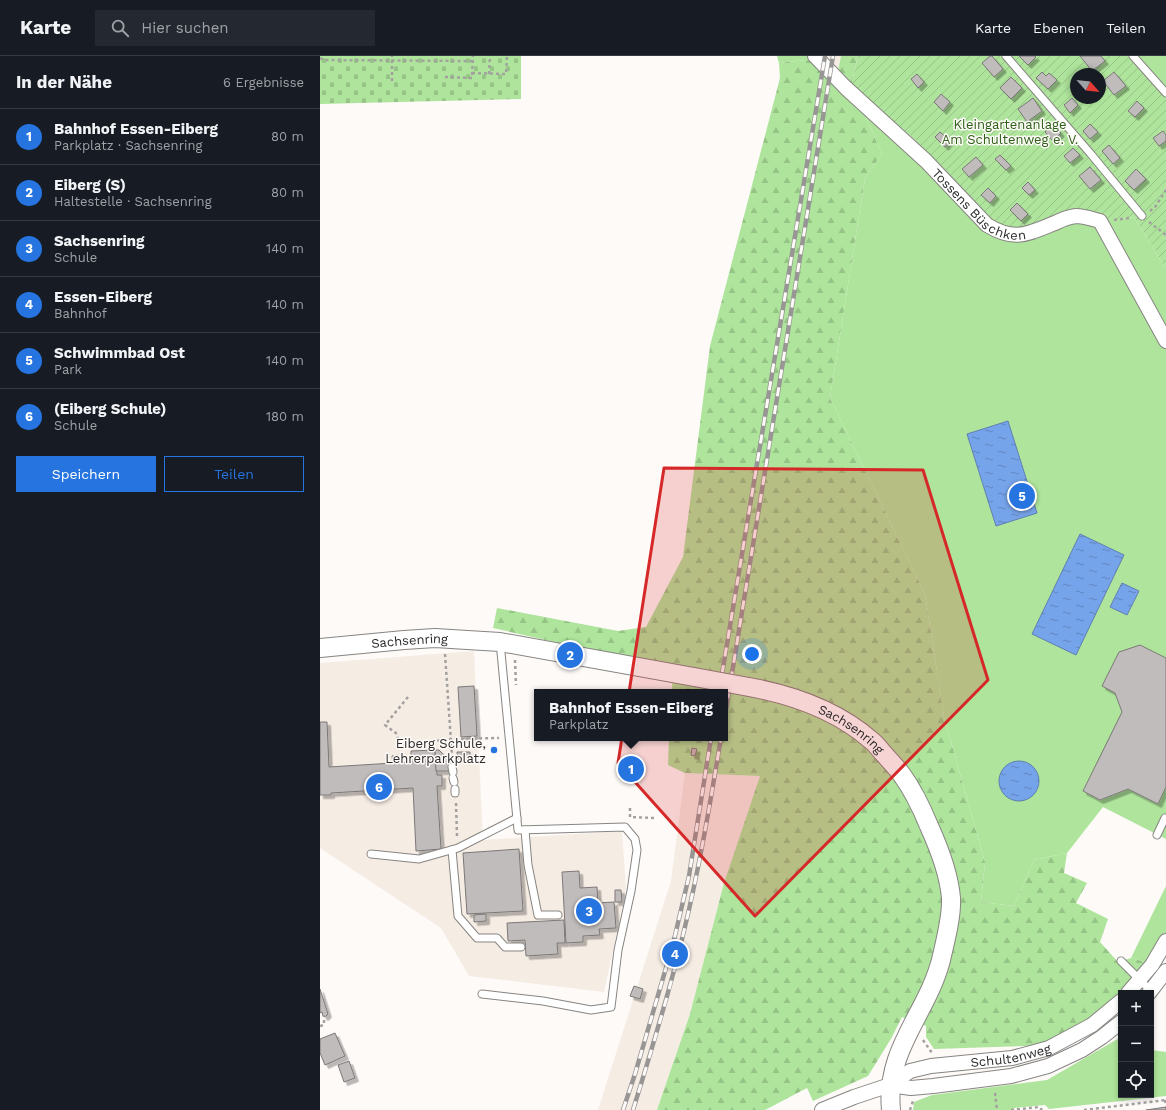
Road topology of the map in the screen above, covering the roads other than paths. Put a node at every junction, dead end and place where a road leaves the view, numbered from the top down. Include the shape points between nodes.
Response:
1 (815, 56) edge
2 (1006, 56) edge
3 (1133, 56) edge
4 (1166, 93) edge
5 (1142, 216) road end
6 (1166, 341) edge
7 (500, 642) junction
8 (320, 648) edge
9 (517, 818) junction
10 (1166, 819) edge
11 (525, 830) junction
12 (1157, 835) dead end
13 (455, 849) junction
14 (371, 854) dead end
15 (558, 915) dead end
16 (1166, 941) edge
17 (521, 947) dead end
18 (1121, 961) dead end
19 (1166, 971) edge
20 (1140, 980) junction
21 (1131, 990) edge
22 (1148, 990) edge
23 (1152, 990) edge
24 (482, 994) dead end
25 (1118, 1003) edge
26 (1118, 1024) edge
27 (890, 1084) junction
28 (822, 1110) edge
29 (891, 1110) edge

1 - 6 street, Tossens Büschken via 926,161 987,225 997,231 1017,236 1075,216 1100,221
2 - 5 lane
3 - 4 lane
7 - 8 street, Sachsenring via 404,640
7 - 9 lane
7 - 27 street, Sachsenring, bridge via 785,695 846,722 873,741 902,775 924,814 937,842 951,898 948,924 933,984 903,1043
9 - 11 lane via 518,830
9 - 13 lane
10 - 12 lane
11 - 15 lane via 528,865 538,915
11 - 24 lane via 625,827 635,840 637,850 618,950 611,1007 591,1010
13 - 14 lane via 420,859
13 - 17 lane via 458,916 478,938 497,938 505,947
16 - 20 street
18 - 20 lane
19 - 23 street
20 - 21 street
20 - 22 lane
25 - 27 street, Schultenweg via 1092,1025 1049,1048 1012,1058 931,1066 910,1071
26 - 27 street, Schultenweg via 1082,1050 1048,1066 1011,1076 911,1088
27 - 28 street, Schultenweg
27 - 29 street, Sachsenring

